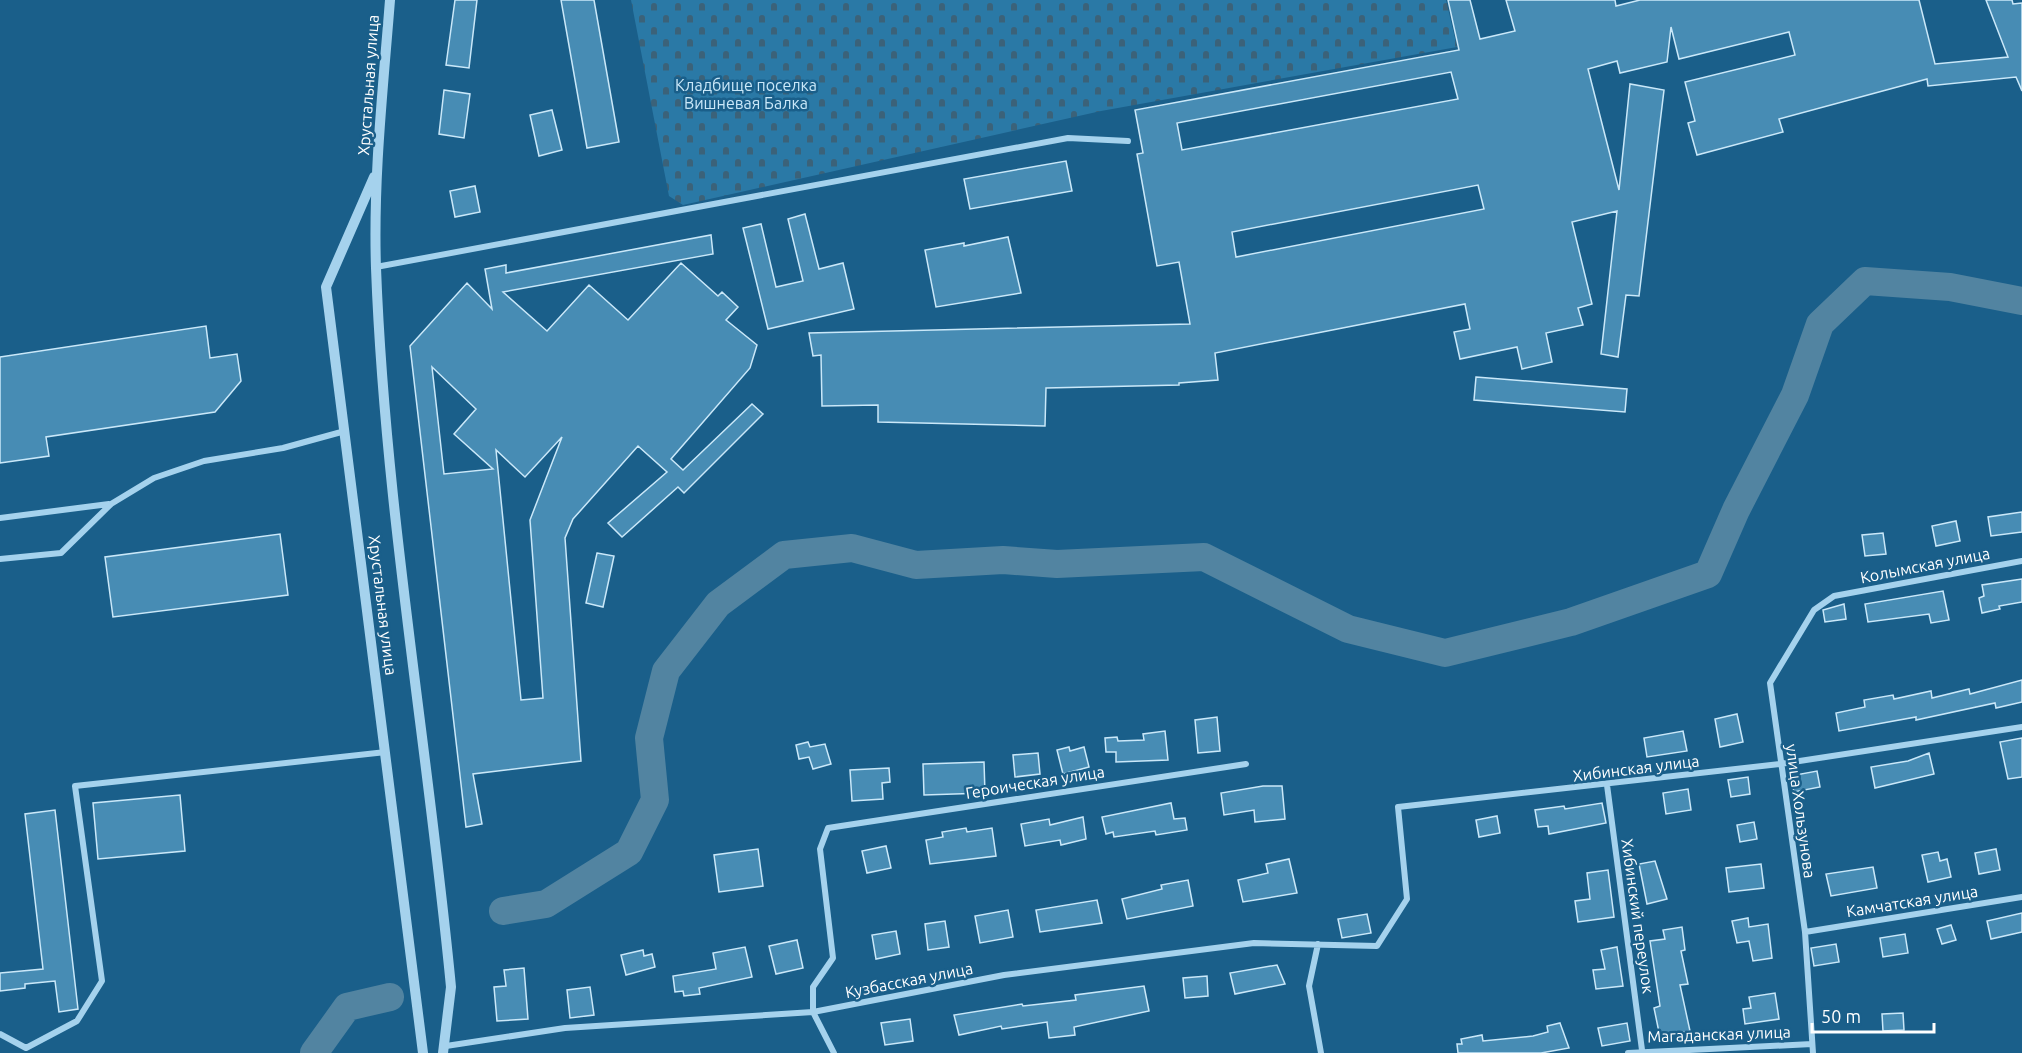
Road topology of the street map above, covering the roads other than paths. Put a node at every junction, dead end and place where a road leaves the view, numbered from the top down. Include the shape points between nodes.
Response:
1 (390, 0) edge
2 (1128, 141) dead end
3 (377, 171) junction
4 (376, 267) junction
5 (346, 430) junction
6 (111, 504) junction
7 (0, 518) edge
8 (0, 559) edge
9 (2022, 561) edge
10 (1833, 596) joint
11 (2022, 727) edge
12 (386, 752) junction
13 (1246, 764) dead end
14 (1780, 764) junction
15 (1607, 785) junction
16 (2022, 897) edge
17 (1805, 932) junction
18 (1318, 944) junction
19 (1377, 946) joint
20 (813, 1012) junction
21 (0, 1034) edge
22 (1812, 1044) junction
23 (445, 1050) edge
24 (1642, 1050) junction
25 (423, 1053) edge
26 (834, 1053) edge
27 (1321, 1053) edge
28 (1628, 1053) edge
29 (1813, 1053) edge

1 - 3 street, Хрустальная улица
2 - 4 street via 1068,138
3 - 4 street, Хрустальная улица
3 - 5 street, Хрустальная улица via 326,287
4 - 23 street, Хрустальная улица via 388,437 451,987
5 - 6 street via 283,448 204,461 154,478
5 - 12 street, Хрустальная улица
6 - 7 street
6 - 8 street via 61,553
9 - 10 street, Колымская улица
10 - 14 street, улица Хользунова via 1814,610 1770,683
11 - 14 street, Хибинская улица
12 - 21 street via 75,786 102,981 77,1021 26,1048
12 - 25 street, Хрустальная улица
13 - 20 street, Героическая улица via 828,828 820,849 833,958 813,987
14 - 15 street, Хибинская улица
14 - 17 street, улица Хользунова
15 - 19 street, Хибинская улица via 1398,807 1407,899
15 - 24 street, Хибинский переулок
16 - 17 street, Камчатская улица
17 - 22 street, улица Хользунова
18 - 19 street, Кузбасская улица
18 - 20 street, Кузбасская улица via 1254,943 1004,975
18 - 27 street via 1310,986
20 - 23 street, Кузбасская улица via 565,1028
20 - 26 street
22 - 24 street, Магаданская улица
22 - 29 street, улица Хользунова
24 - 28 street, Магаданская улица

